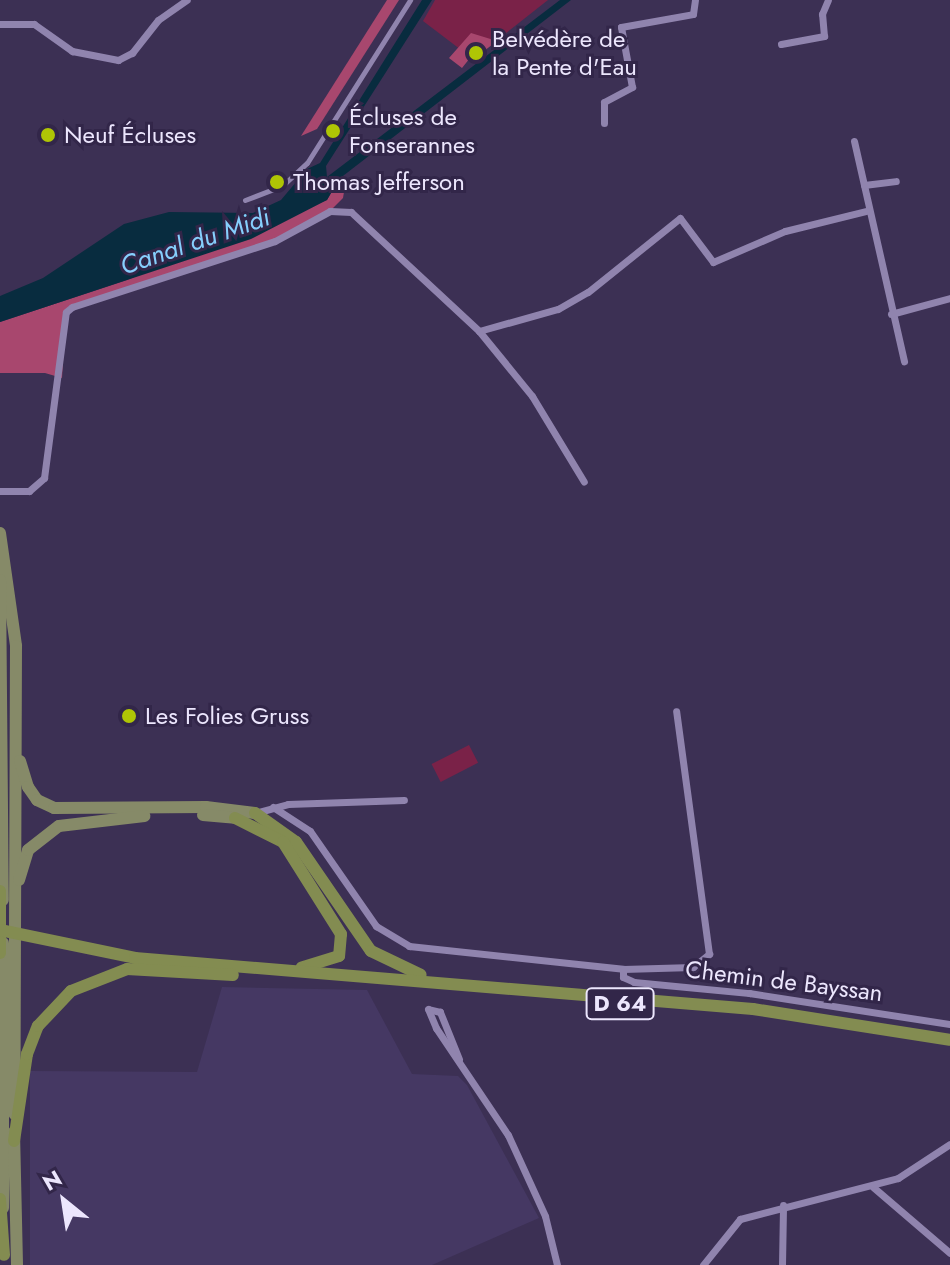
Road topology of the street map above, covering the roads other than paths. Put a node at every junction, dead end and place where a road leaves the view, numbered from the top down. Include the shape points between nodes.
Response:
1 (187, 0) edge
2 (410, 0) edge
3 (695, 0) edge
4 (828, 0) edge
5 (0, 24) edge
6 (781, 44) dead end
7 (604, 123) dead end
8 (854, 141) dead end
9 (896, 181) dead end
10 (864, 185) junction
11 (245, 200) dead end
12 (866, 211) junction
13 (950, 298) edge
14 (891, 314) junction
15 (479, 331) junction
16 (904, 361) dead end
17 (584, 482) dead end
18 (0, 491) edge
19 (0, 536) edge
20 (0, 580) edge
21 (15, 685) junction
22 (676, 711) dead end
23 (404, 800) dead end
24 (273, 807) junction
25 (255, 813) junction
26 (235, 818) junction
27 (260, 827) junction
28 (0, 891) edge
29 (13, 911) junction
30 (1, 933) edge
31 (35, 942) junction
32 (0, 953) edge
33 (195, 964) junction
34 (623, 969) junction
35 (236, 975) junction
36 (524, 989) junction
37 (815, 1019) junction
38 (950, 1024) edge
39 (950, 1040) edge
40 (459, 1059) junction
41 (14, 1141) junction
42 (950, 1144) edge
43 (873, 1187) junction
44 (0, 1199) edge
45 (783, 1205) junction
46 (950, 1253) edge
47 (5, 1260) edge
48 (17, 1265) edge
49 (557, 1265) edge
50 (703, 1265) edge
51 (782, 1265) edge

1 - 5 street via 118,60 72,51 34,24
2 - 11 street via 307,163 282,186
3 - 7 street via 693,14 621,27 632,87 604,102
4 - 6 street via 822,14 824,36
8 - 10 street
9 - 10 street
10 - 12 street
12 - 14 street
12 - 15 street via 785,231 713,262 680,218 588,292 558,309
13 - 14 street
14 - 16 street
15 - 17 street via 532,396
15 - 18 street via 351,212 322,213 275,241 66,312 44,478 29,491
19 - 21 main road via 13,603
20 - 30 main road
21 - 25 main road via 21,774 37,800 78,809 206,807
21 - 29 main road
22 - 34 street via 709,954 693,967
23 - 24 street
24 - 25 street
24 - 34 street via 310,831 362,909 391,938 431,950
25 - 26 street
25 - 27 street
25 - 36 highway via 296,842 354,931 381,958 408,972
26 - 27 highway
26 - 29 main road via 96,818 59,826 28,850
27 - 33 highway via 299,862 341,934 339,956 312,967
28 - 30 highway
29 - 41 main road
30 - 31 highway, D 64
30 - 32 highway
30 - 47 main road
31 - 33 highway, D 64
31 - 35 highway, D 64
33 - 36 highway, D 64
34 - 38 street, Chemin de Bayssan via 623,977 634,982 749,993
35 - 37 highway, D 64
35 - 41 highway via 127,969 71,991 38,1026 27,1054
36 - 37 highway, D 64
37 - 39 highway, D 64
40 - 40 street via 440,1012 428,1009 436,1028
40 - 49 street via 508,1135 545,1216
41 - 48 main road
42 - 43 street via 898,1178
43 - 45 street
43 - 46 street
44 - 47 highway
45 - 50 street via 740,1219
45 - 51 street

